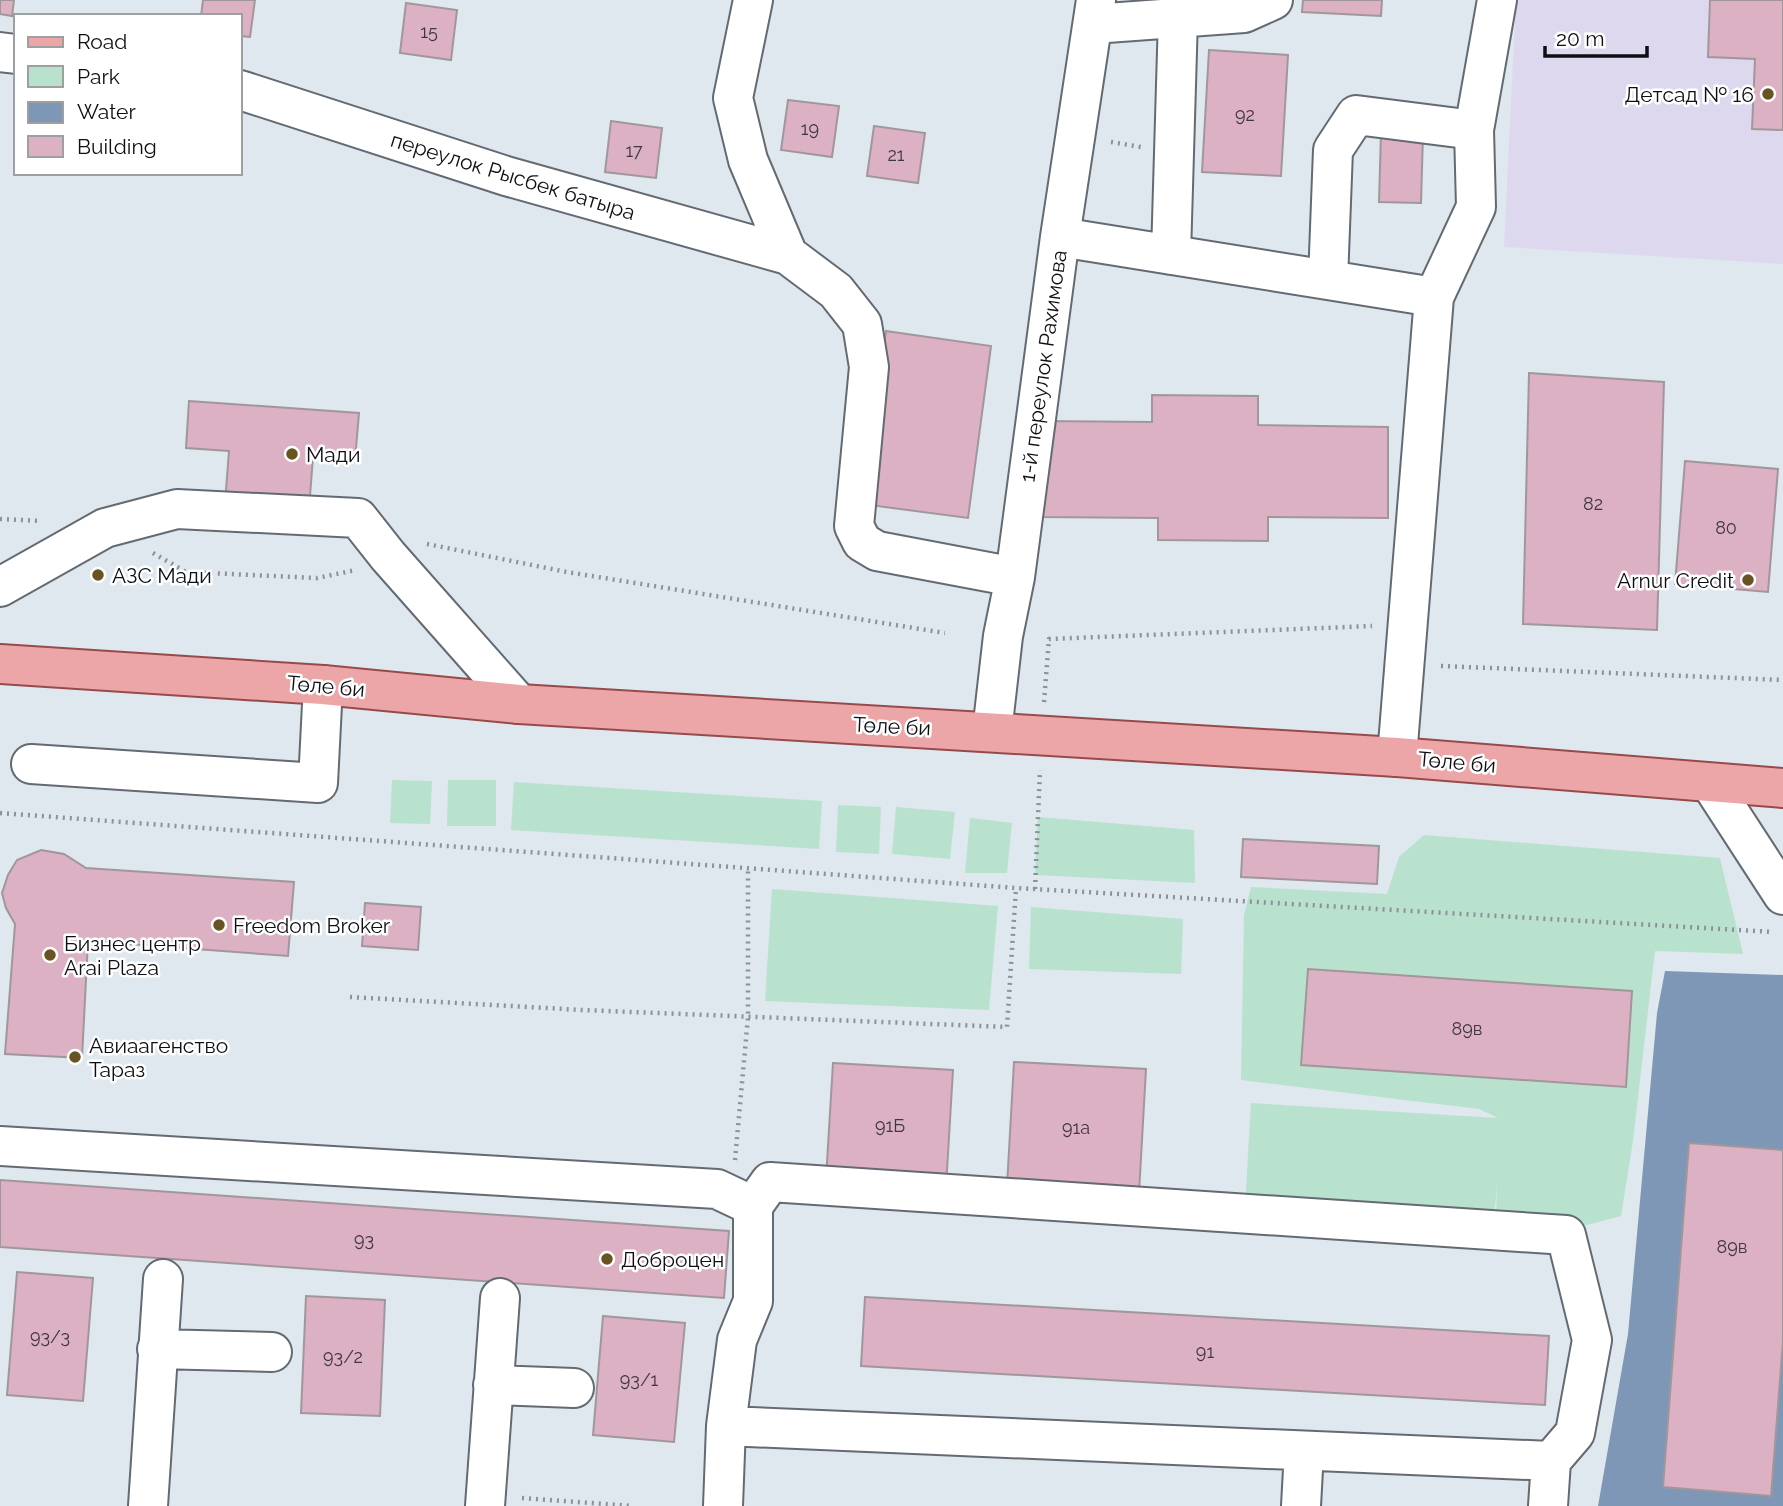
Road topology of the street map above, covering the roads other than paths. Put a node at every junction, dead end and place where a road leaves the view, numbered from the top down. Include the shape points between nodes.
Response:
1 (753, 0) edge
2 (1273, 0) edge
3 (1497, 0) edge
4 (1094, 12) edge
5 (1178, 17) junction
6 (242, 91) edge
7 (1474, 130) junction
8 (1060, 237) junction
9 (788, 256) junction
10 (1171, 256) junction
11 (1328, 280) junction
12 (1434, 297) junction
13 (1014, 577) junction
14 (0, 587) edge
15 (0, 664) edge
16 (323, 685) junction
17 (519, 704) junction
18 (992, 732) junction
19 (1397, 757) junction
20 (31, 764) dead end
21 (1712, 784) junction
22 (1783, 788) edge
23 (1783, 895) edge
24 (0, 1146) edge
25 (742, 1201) junction
26 (163, 1279) dead end
27 (500, 1298) dead end
28 (157, 1349) junction
29 (272, 1352) dead end
30 (493, 1385) junction
31 (574, 1388) dead end
32 (726, 1426) junction
33 (1304, 1451) junction
34 (1551, 1461) junction
35 (486, 1501) edge
36 (148, 1506) edge
37 (723, 1506) edge
38 (1301, 1506) edge
39 (1548, 1506) edge

1 - 9 street via 733,98 748,160
2 - 5 street via 1244,13
3 - 7 street
4 - 5 street
4 - 8 street, 1-й переулок Рахимова
5 - 10 street
6 - 9 street, переулок Рысбек батыра via 506,176
7 - 11 street via 1356,115 1333,150
7 - 12 street via 1476,207
8 - 10 street
8 - 13 street, 1-й переулок Рахимова
9 - 13 street, переулок Рысбек батыра via 836,291 862,324 869,367 854,526 862,542 877,551
10 - 11 street
11 - 12 street
12 - 19 street
13 - 18 street, 1-й переулок Рахимова
14 - 17 street via 105,528 177,509 358,518
15 - 16 main road, Төле би
16 - 17 main road, Төле би
16 - 20 street via 318,783
17 - 18 main road, Төле би
18 - 19 main road, Төле би
19 - 21 main road, Төле би
21 - 22 main road, Төле би
21 - 23 street
24 - 25 street via 717,1189
25 - 32 street via 753,1301 737,1340
25 - 34 street via 770,1182 1566,1235 1592,1340 1575,1433
26 - 28 street
27 - 30 street
28 - 29 street
28 - 36 street
30 - 31 street
30 - 35 street
32 - 33 street
32 - 37 street
33 - 34 street
33 - 38 street
34 - 39 street

